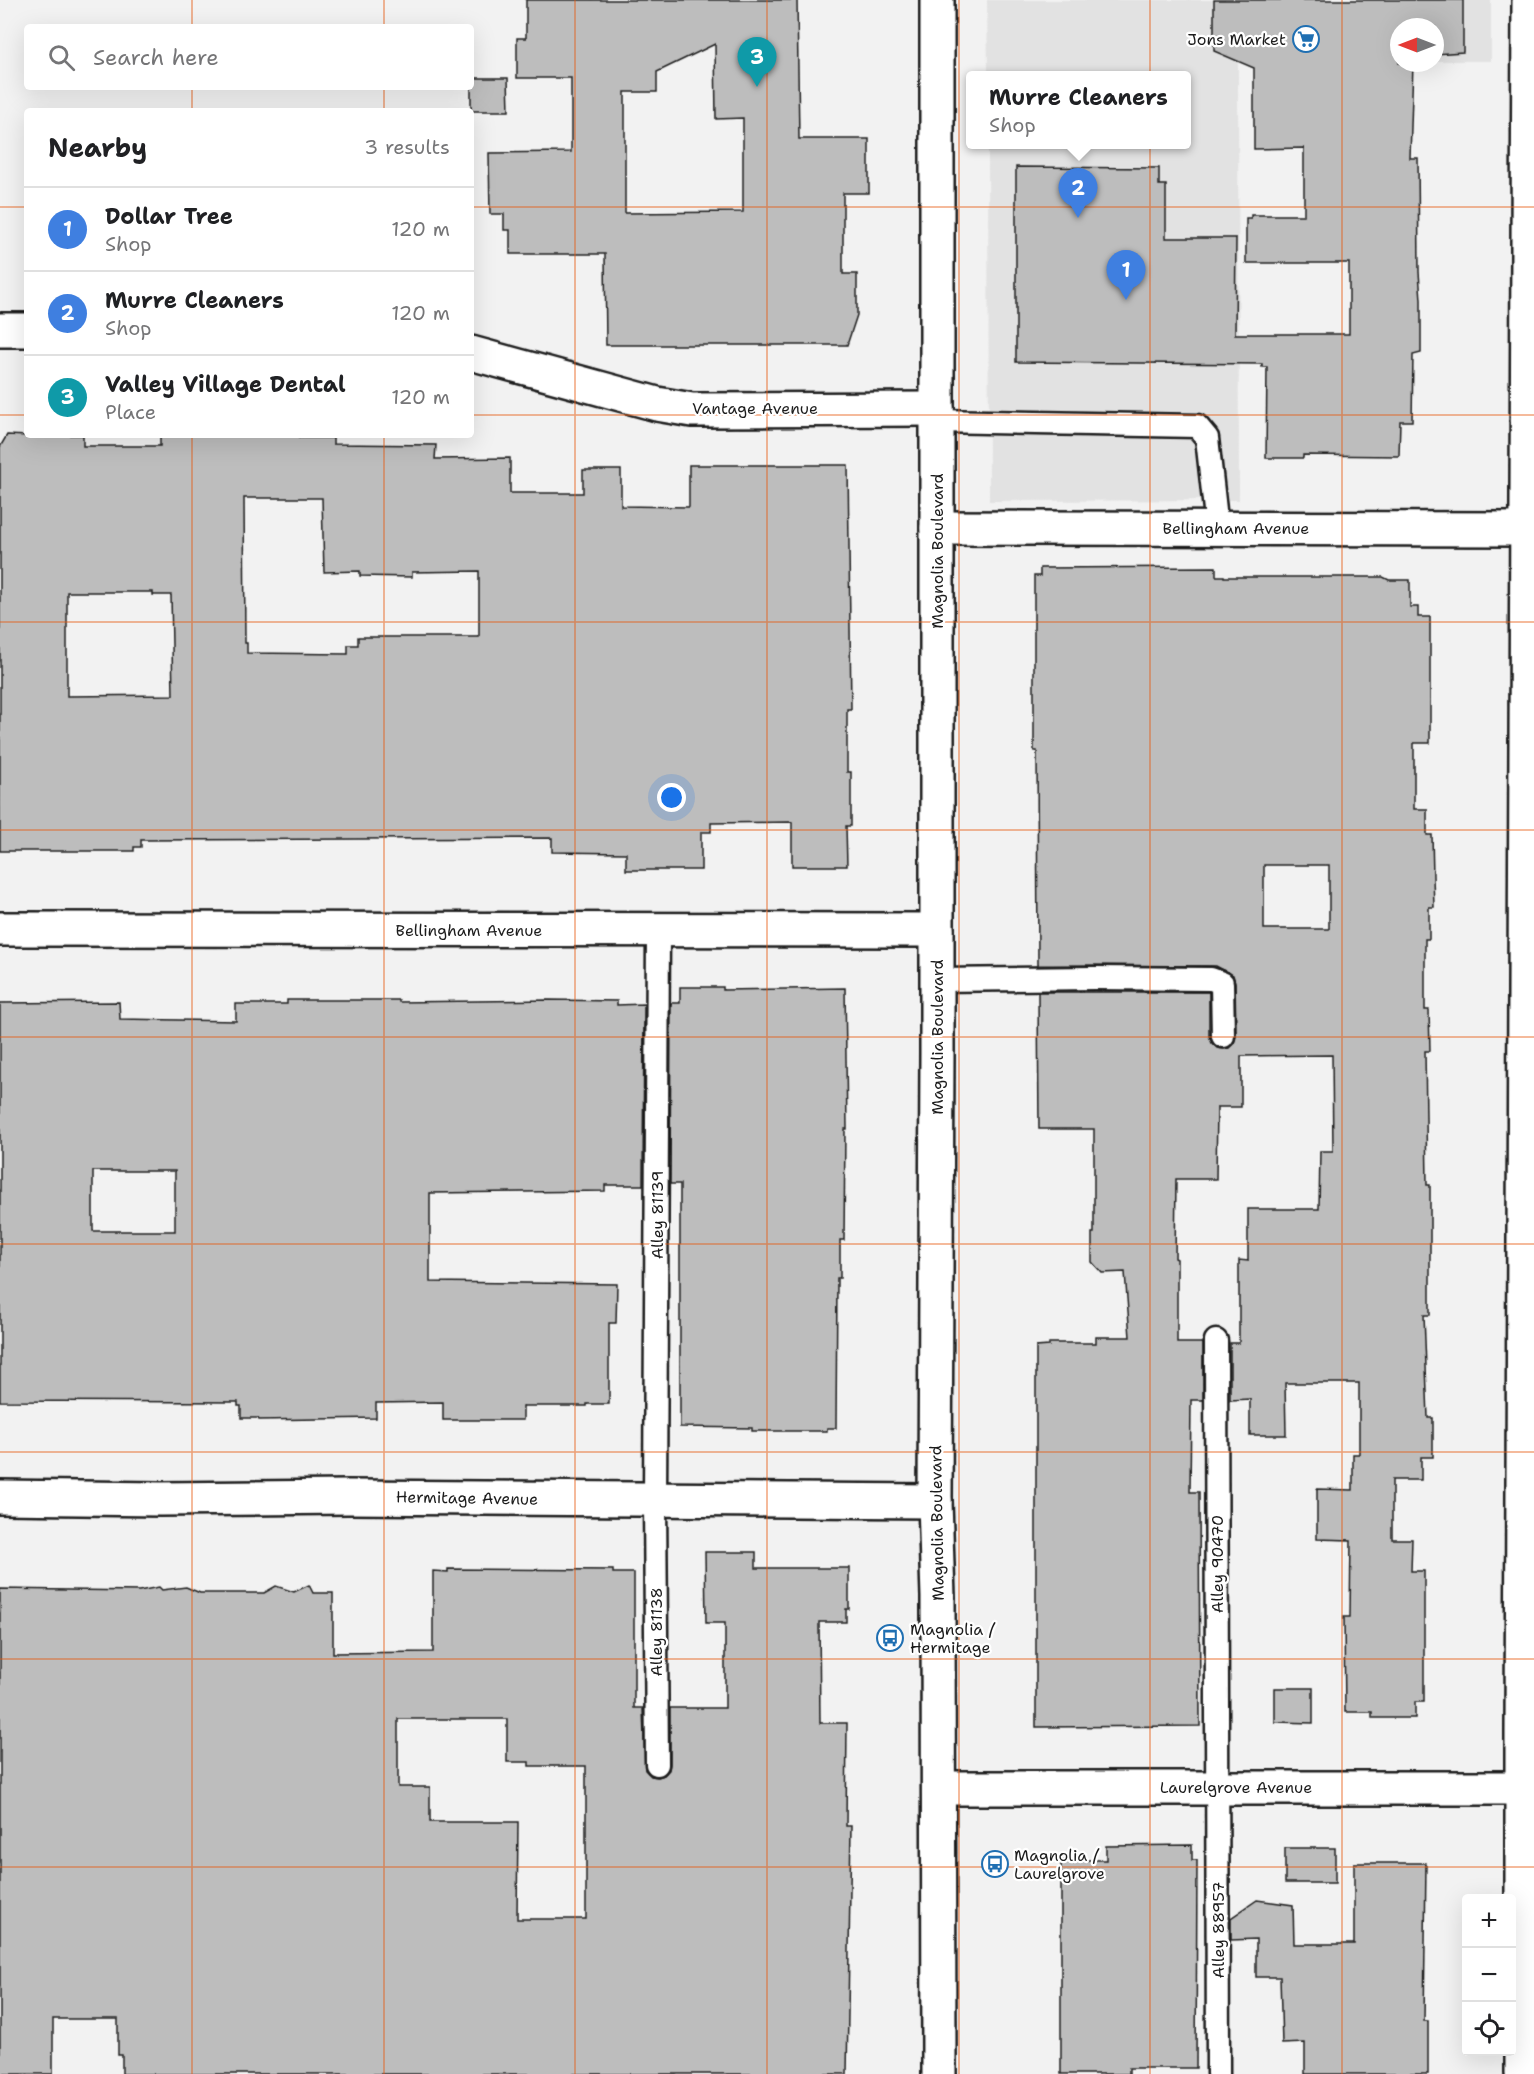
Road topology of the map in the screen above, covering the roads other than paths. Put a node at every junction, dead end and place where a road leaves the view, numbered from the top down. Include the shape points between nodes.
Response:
1 (937, 0) edge
2 (1529, 0) edge
3 (0, 330) edge
4 (24, 330) edge
5 (474, 354) edge
6 (938, 415) junction
7 (938, 528) junction
8 (1217, 528) junction
9 (1531, 529) edge
10 (0, 929) edge
11 (938, 930) junction
12 (658, 931) junction
13 (938, 980) junction
14 (1223, 1036) dead end
15 (1216, 1341) dead end
16 (0, 1497) edge
17 (655, 1500) junction
18 (935, 1502) junction
19 (657, 1764) dead end
20 (1218, 1787) junction
21 (939, 1788) junction
22 (1528, 1788) edge
23 (939, 2074) edge
24 (1218, 2074) edge
25 (1522, 2074) edge

1 - 6 street, Magnolia Boulevard
2 - 9 street
3 - 4 street
5 - 6 street, Vantage Avenue via 692,410 860,408
6 - 7 street, Magnolia Boulevard
6 - 8 lane via 1197,426 1207,438
7 - 8 street, Bellingham Avenue
7 - 11 street, Magnolia Boulevard
8 - 9 street, Bellingham Avenue
9 - 22 street
10 - 12 street, Bellingham Avenue
11 - 12 street, Bellingham Avenue
11 - 13 street, Magnolia Boulevard
12 - 17 lane, Alley 81139
13 - 14 lane via 1210,979 1222,983
13 - 18 street, Magnolia Boulevard
15 - 20 lane, Alley 90470
16 - 17 street, Hermitage Avenue
17 - 18 street, Hermitage Avenue
17 - 19 lane, Alley 81138
18 - 21 street, Magnolia Boulevard
20 - 21 street, Laurelgrove Avenue
20 - 22 street, Laurelgrove Avenue
20 - 24 lane, Alley 88957
21 - 23 street, Magnolia Boulevard
22 - 25 street

